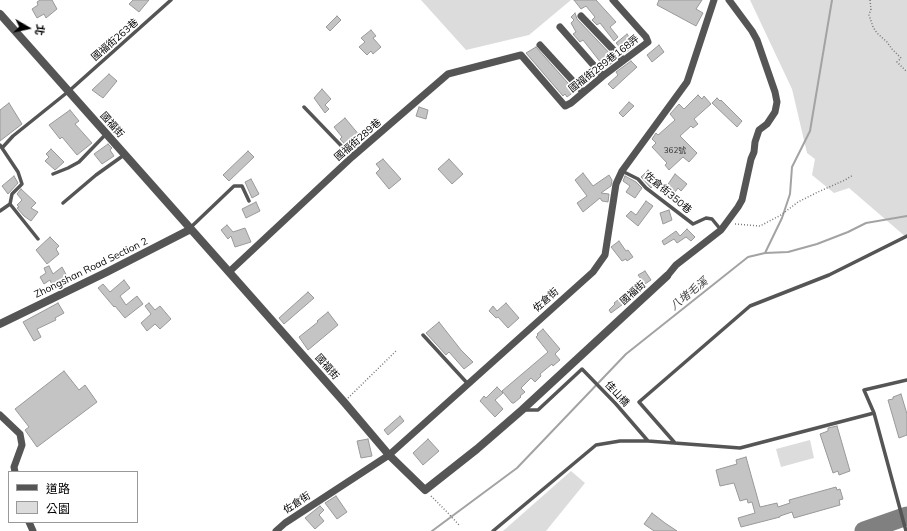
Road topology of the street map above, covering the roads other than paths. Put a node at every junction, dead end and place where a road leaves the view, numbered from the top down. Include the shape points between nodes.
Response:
1 (171, 0) edge
2 (613, 0) edge
3 (714, 0) edge
4 (729, 0) edge
5 (0, 14) edge
6 (581, 16) dead end
7 (560, 27) dead end
8 (540, 44) dead end
9 (517, 55) joint
10 (623, 60) junction
11 (603, 76) junction
12 (69, 91) junction
13 (583, 92) junction
14 (304, 107) dead end
15 (107, 134) junction
16 (1, 146) edge
17 (125, 154) junction
18 (352, 158) junction
19 (622, 171) junction
20 (53, 174) dead end
21 (249, 201) dead end
22 (63, 203) dead end
23 (10, 204) junction
24 (0, 211) edge
25 (191, 228) junction
26 (721, 230) junction
27 (907, 236) edge
28 (38, 239) dead end
29 (229, 272) junction
30 (667, 276) joint
31 (0, 324) edge
32 (423, 335) dead end
33 (907, 380) edge
34 (468, 384) junction
35 (522, 410) junction
36 (874, 413) junction
37 (0, 414) edge
38 (648, 441) junction
39 (675, 443) junction
40 (389, 455) junction
41 (15, 471) edge
42 (276, 531) edge
43 (493, 531) edge
44 (906, 531) edge

1 - 12 lane, 國福街263巷
2 - 10 street, 國福街289巷168弄 via 648,42
3 - 19 street, 佐倉街 via 687,82
4 - 26 street via 757,40 777,102 775,112 759,130 742,200
5 - 12 street, 國福街
6 - 10 street
7 - 11 street
8 - 13 street
9 - 13 street, 國福街289巷168弄 via 522,56 565,106
9 - 18 street, 國福街289巷 via 448,74
10 - 11 street, 國福街289巷168弄
11 - 13 street, 國福街289巷168弄
12 - 15 street, 國福街
12 - 16 lane, 國福街263巷
14 - 18 lane
15 - 17 street, 國福街
15 - 20 lane via 79,162
16 - 23 lane via 18,172 22,184 12,194
17 - 22 lane
17 - 25 street, 國福街
18 - 29 street, 國福街289巷
19 - 26 lane, 佐倉街350巷 via 638,179 693,224 706,218 712,219
19 - 34 street, 佐倉街 via 616,184 605,255 593,272
21 - 25 lane via 242,186 234,186
23 - 24 lane
23 - 28 lane
25 - 29 street, 國福街
25 - 31 street, Zhongshan Road Section 2
26 - 30 street via 676,265
27 - 39 lane via 829,275 750,306 639,402
29 - 40 street, 國福街
30 - 35 street, 國福街
32 - 34 lane
33 - 36 lane via 864,390
34 - 40 street, 佐倉街
35 - 38 lane, 佳山橋 via 538,410 582,369
35 - 40 street, 國福街 via 425,490
36 - 39 lane via 740,448
36 - 44 lane
37 - 41 street via 20,434 22,445
38 - 39 lane
38 - 43 lane via 620,440 596,445
40 - 42 street, 佐倉街

